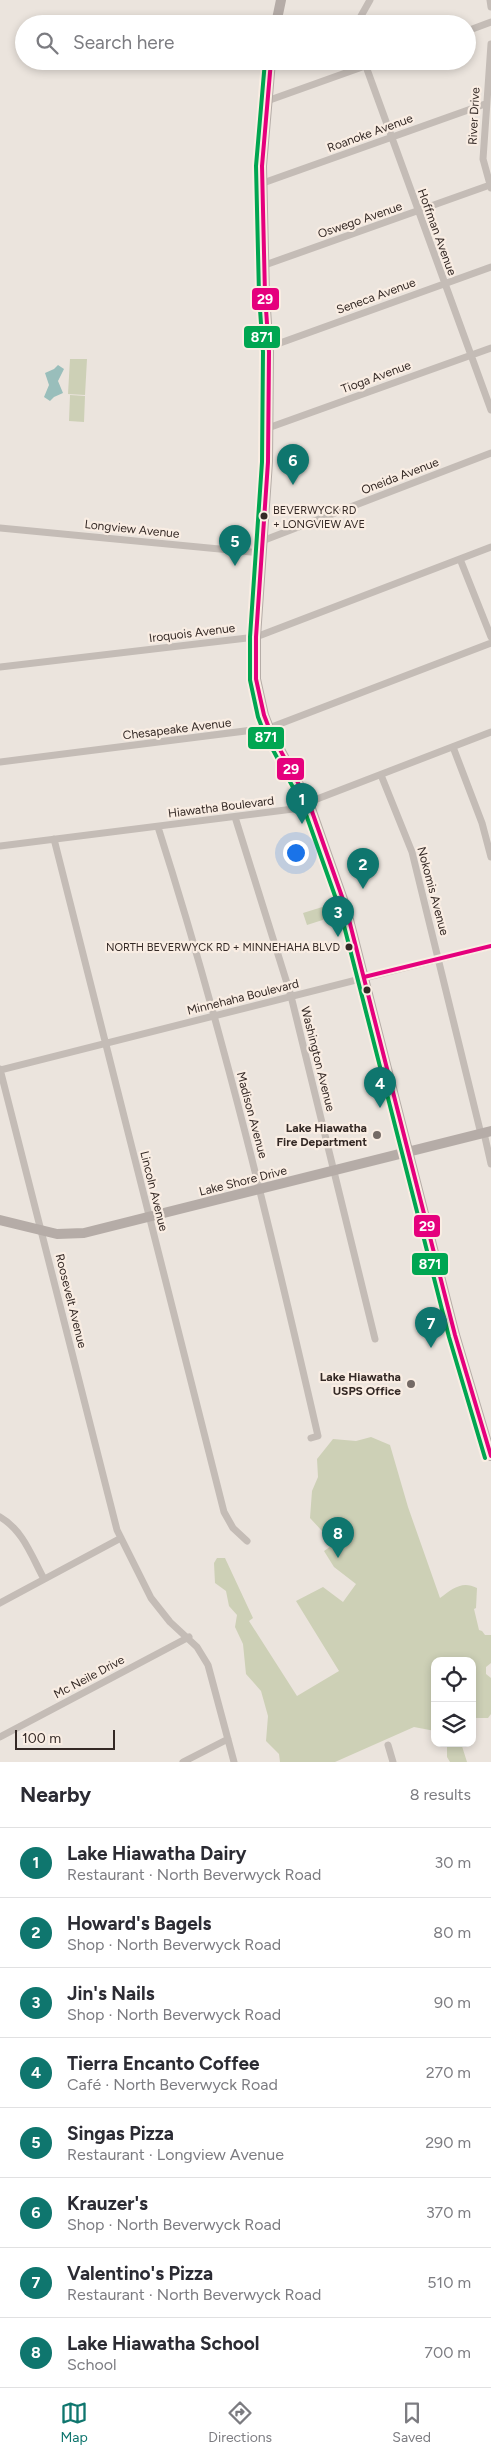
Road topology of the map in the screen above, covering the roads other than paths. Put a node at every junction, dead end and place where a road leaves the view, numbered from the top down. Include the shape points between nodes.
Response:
1 (281, 0) edge
2 (370, 0) edge
3 (490, 0) edge
4 (491, 7) edge
5 (278, 15) edge
6 (362, 15) edge
7 (491, 22) edge
8 (476, 28) edge
9 (491, 44) edge
10 (270, 70) edge
11 (348, 70) edge
12 (366, 70) edge
13 (267, 101) junction
14 (485, 104) junction
15 (390, 138) junction
16 (263, 183) junction
17 (491, 187) edge
18 (417, 211) junction
19 (265, 265) junction
20 (491, 267) edge
21 (444, 284) junction
22 (269, 346) junction
23 (491, 348) edge
24 (470, 356) junction
25 (491, 410) edge
26 (268, 428) junction
27 (491, 453) edge
28 (0, 528) edge
29 (262, 541) junction
30 (491, 547) edge
31 (261, 553) junction
32 (460, 559) junction
33 (256, 637) junction
34 (491, 638) edge
35 (491, 643) edge
36 (0, 667) edge
37 (269, 728) junction
38 (491, 732) edge
39 (452, 747) junction
40 (0, 762) edge
41 (381, 775) junction
42 (309, 803) junction
43 (235, 817) junction
44 (158, 826) junction
45 (54, 839) junction
46 (0, 846) edge
47 (491, 857) edge
48 (491, 946) edge
49 (439, 959) junction
50 (364, 978) junction
51 (290, 996) junction
52 (215, 1015) junction
53 (105, 1043) junction
54 (0, 1070) edge
55 (485, 1133) edge
56 (408, 1152) junction
57 (491, 1164) edge
58 (334, 1171) junction
59 (260, 1189) junction
60 (150, 1218) junction
61 (0, 1220) edge
62 (43, 1232) junction
63 (375, 1339) dead end
64 (311, 1438) dead end
65 (491, 1456) edge
66 (0, 1517) edge
67 (120, 1538) junction
68 (247, 1540) dead end
69 (44, 1579) junction
70 (0, 1603) edge
71 (189, 1637) junction
72 (0, 1737) edge
73 (228, 1738) junction
74 (388, 1745) dead end
75 (183, 1762) edge
76 (234, 1762) edge
77 (393, 1762) edge

1 - 5 street
2 - 6 street
3 - 4 street
7 - 8 street
9 - 14 street, River Drive
10 - 13 street
11 - 13 street
12 - 15 street, Hoffman Avenue
13 - 16 street
14 - 15 street, Roanoke Avenue
14 - 17 street, River Drive via 483,159
15 - 16 street, Roanoke Avenue
15 - 18 street, Hoffman Avenue
16 - 19 street
17 - 18 street, Oswego Avenue
18 - 19 street, Oswego Avenue
18 - 21 street, Hoffman Avenue
19 - 22 street
20 - 21 street, Seneca Avenue
21 - 22 street, Seneca Avenue
21 - 24 street, Hoffman Avenue
22 - 26 street
23 - 24 street, Tioga Avenue
24 - 25 street, Hoffman Avenue
24 - 26 street, Tioga Avenue
26 - 29 street
27 - 29 street, Oneida Avenue
28 - 31 street, Longview Avenue
29 - 31 street
30 - 32 street, Iroquois Avenue
31 - 33 street
32 - 33 street, Iroquois Avenue
32 - 34 street
33 - 36 street, Iroquois Avenue
33 - 37 street via 256,679
35 - 37 street, Chesapeake Avenue
37 - 40 street, Chesapeake Avenue
37 - 42 street
38 - 39 street, Hiawatha Boulevard
39 - 41 street, Hiawatha Boulevard
39 - 47 street via 482,822
41 - 42 street, Hiawatha Boulevard
41 - 49 street, Nokomis Avenue via 412,852
42 - 43 street, Hiawatha Boulevard via 301,808
42 - 50 street via 332,865
43 - 44 street, Hiawatha Boulevard
43 - 51 street, Washington Avenue
44 - 45 street, Hiawatha Boulevard
44 - 52 street, Madison Avenue
45 - 46 street, Hiawatha Boulevard
45 - 53 street, Lincoln Avenue
48 - 49 street, Minnehaha Boulevard
49 - 50 street, Minnehaha Boulevard
49 - 55 street, Nokomis Avenue
50 - 51 street, Minnehaha Boulevard
50 - 56 street
51 - 52 street, Minnehaha Boulevard
51 - 58 street, Washington Avenue
52 - 53 street, Minnehaha Boulevard
52 - 59 street, Madison Avenue
53 - 54 street, Minnehaha Boulevard
53 - 60 street, Lincoln Avenue
54 - 62 street, Roosevelt Avenue
55 - 56 street, Lake Shore Drive
55 - 57 street, Nokomis Avenue
56 - 58 street, Lake Shore Drive
56 - 65 street via 455,1335
58 - 59 street, Lake Shore Drive
58 - 63 street, Washington Avenue
59 - 60 street, Lake Shore Drive
59 - 64 street, Madison Avenue via 318,1436
60 - 62 street, Lake Shore Drive via 71,1235
60 - 68 street, Lincoln Avenue via 224,1512 233,1528
61 - 62 street, Lake Shore Drive
62 - 67 street, Roosevelt Avenue
66 - 69 street via 24,1539
67 - 69 street
67 - 71 street, Roosevelt Avenue via 151,1598 170,1622
69 - 70 street
71 - 72 street, Mc Neile Drive
71 - 73 street, Roosevelt Avenue via 208,1665
73 - 75 street
73 - 76 street, Roosevelt Avenue
74 - 77 street

